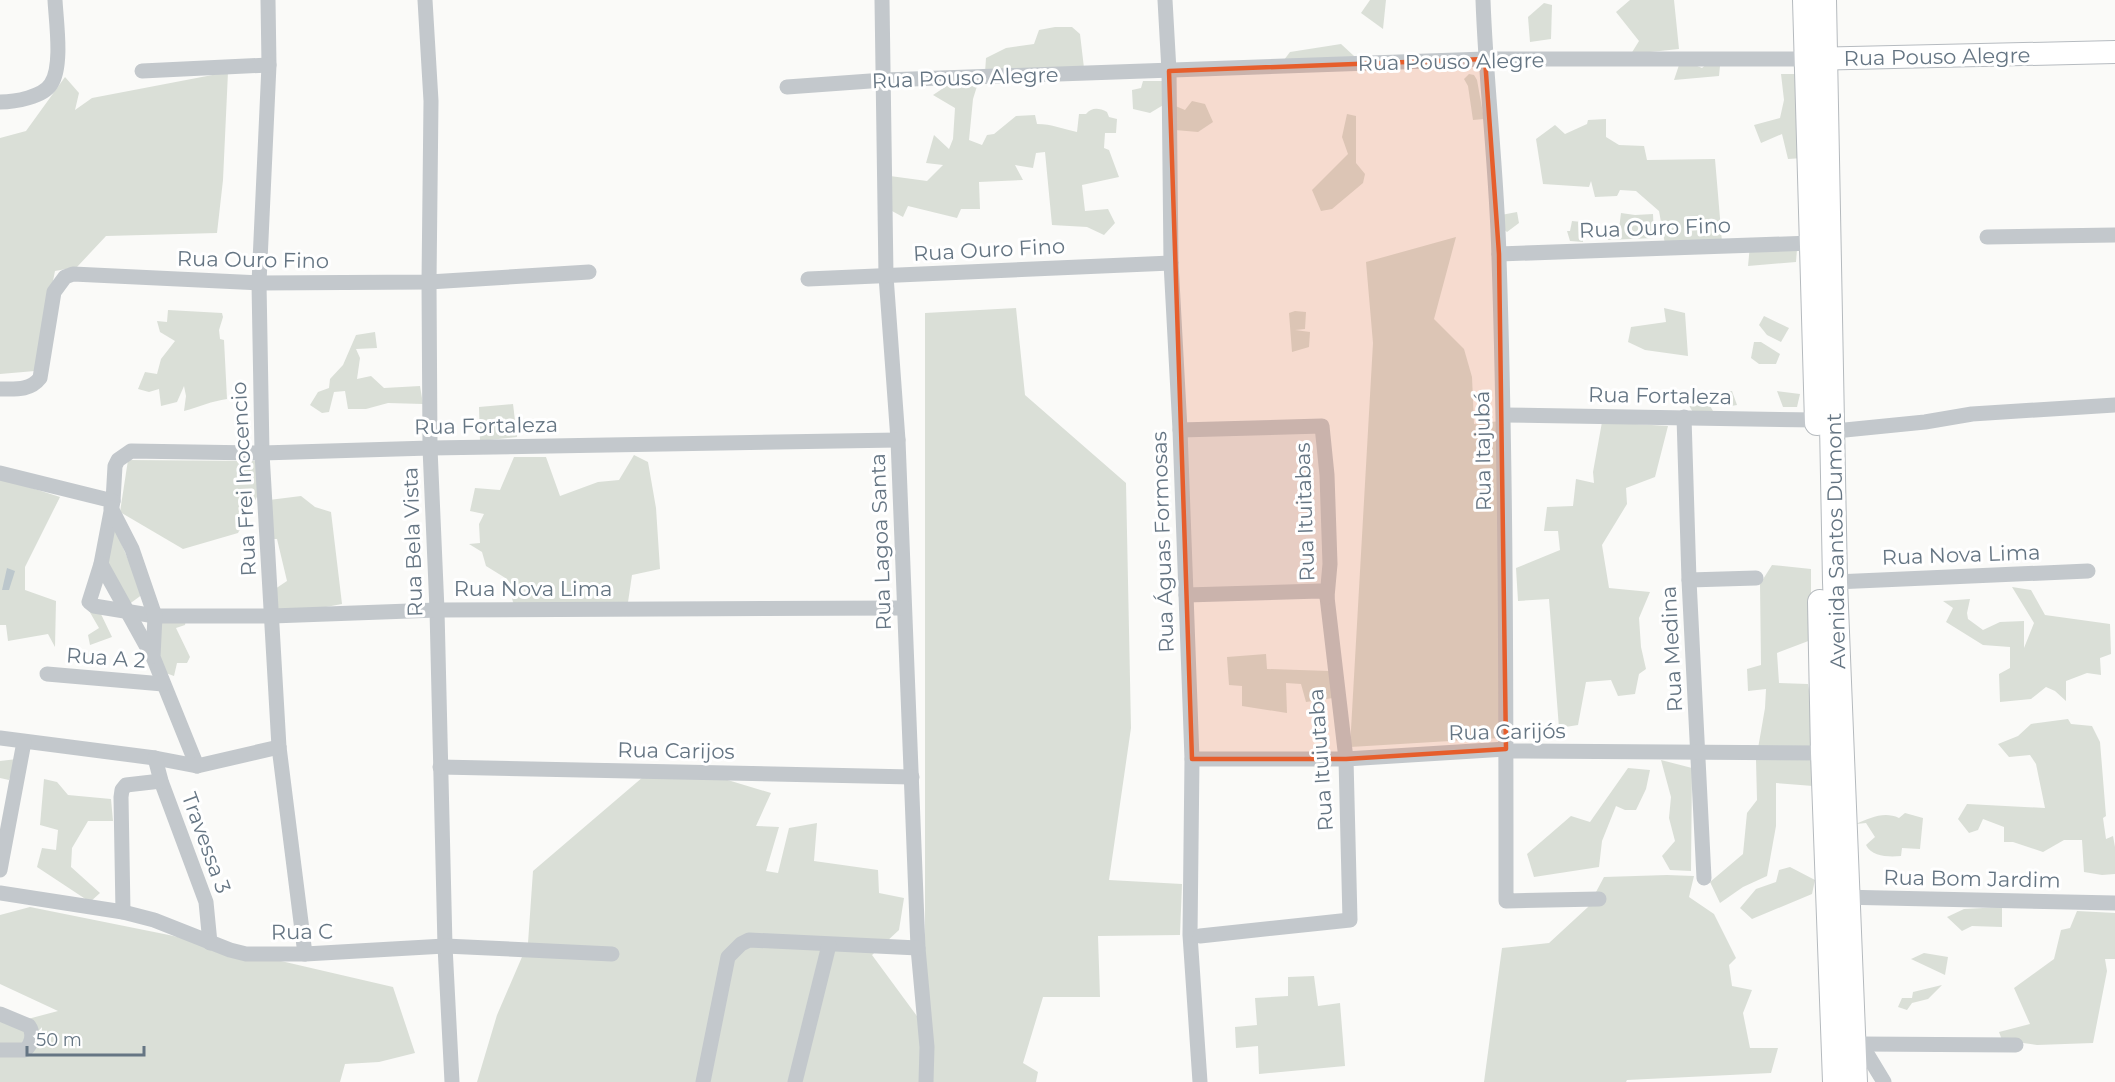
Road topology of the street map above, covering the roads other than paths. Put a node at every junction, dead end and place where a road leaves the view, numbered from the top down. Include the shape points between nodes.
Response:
1 (55, 0) edge
2 (268, 0) edge
3 (425, 0) edge
4 (882, 0) edge
5 (1165, 0) edge
6 (1483, 0) edge
7 (1805, 0) edge
8 (1824, 0) edge
9 (2115, 52) edge
10 (1485, 59) junction
11 (1817, 59) junction
12 (269, 65) junction
13 (142, 71) dead end
14 (1169, 71) junction
15 (884, 80) junction
16 (787, 87) dead end
17 (0, 102) edge
18 (2115, 235) edge
19 (1987, 237) dead end
20 (1812, 243) junction
21 (1499, 254) junction
22 (1172, 263) junction
23 (589, 272) dead end
24 (886, 276) junction
25 (808, 279) dead end
26 (429, 282) junction
27 (259, 283) junction
28 (0, 389) edge
29 (2115, 405) edge
30 (1504, 415) junction
31 (1684, 417) junction
32 (1823, 428) junction
33 (1180, 430) junction
34 (898, 440) junction
35 (430, 448) junction
36 (262, 453) junction
37 (0, 472) edge
38 (112, 504) junction
39 (101, 564) junction
40 (2088, 571) dead end
41 (1756, 578) dead end
42 (1689, 580) junction
43 (1835, 582) junction
44 (1186, 595) junction
45 (1327, 597) junction
46 (91, 604) joint
47 (904, 608) junction
48 (437, 610) junction
49 (127, 611) junction
50 (155, 616) junction
51 (272, 616) junction
52 (153, 657) junction
53 (47, 674) dead end
54 (163, 684) junction
55 (0, 738) edge
56 (24, 742) junction
57 (279, 747) junction
58 (1506, 750) junction
59 (1698, 752) junction
60 (1823, 753) junction
61 (155, 758) junction
62 (1192, 759) junction
63 (1346, 759) junction
64 (197, 766) junction
65 (440, 767) junction
66 (912, 777) junction
67 (161, 781) junction
68 (0, 870) edge
69 (1704, 878) dead end
70 (0, 893) edge
71 (1837, 896) junction
72 (1599, 899) dead end
73 (2115, 903) edge
74 (123, 912) junction
75 (1200, 936) dead end
76 (210, 943) junction
77 (829, 945) junction
78 (445, 946) junction
79 (918, 948) junction
80 (304, 954) junction
81 (612, 954) dead end
82 (0, 1014) edge
83 (1857, 1044) junction
84 (2016, 1045) dead end
85 (0, 1050) edge
86 (452, 1082) edge
87 (703, 1082) edge
88 (795, 1082) edge
89 (926, 1082) edge
90 (1200, 1082) edge
91 (1835, 1082) edge
92 (1855, 1082) edge
93 (1884, 1082) edge

1 - 17 street via 57,64 51,84 18,101
2 - 12 street, Rua Frei Inocencio
3 - 26 street, Rua Bela Vista via 431,101
4 - 15 street, Rua Lagoa Santa
5 - 14 street, Rua Águas Formosas
6 - 10 street, Rua Itajubá
7 - 11 main road, Avenida Santos Dumont
8 - 11 main road, Avenida Santos Dumont
9 - 11 main road, Rua Pouso Alegre
10 - 11 street, Rua Pouso Alegre
10 - 14 street, Rua Pouso Alegre
10 - 21 street, Rua Itajubá
11 - 20 main road, Avenida Santos Dumont
11 - 32 main road, Avenida Santos Dumont
12 - 13 street
12 - 27 street, Rua Frei Inocencio
14 - 15 street, Rua Pouso Alegre
14 - 22 street, Rua Águas Formosas
15 - 16 street, Rua Pouso Alegre
15 - 24 street, Rua Lagoa Santa
18 - 19 street
20 - 21 street, Rua Ouro Fino
20 - 32 main road, Avenida Santos Dumont
21 - 30 street, Rua Itajubá
22 - 24 street, Rua Ouro Fino
22 - 33 street, Rua Águas Formosas
23 - 26 street, Rua Ouro Fino
24 - 25 street, Rua Ouro Fino
24 - 34 street, Rua Lagoa Santa
26 - 27 street, Rua Ouro Fino
26 - 35 street, Rua Bela Vista
27 - 28 street, Rua Ouro Fino via 73,274 65,277 54,292 40,378 26,388
27 - 36 street, Rua Frei Inocencio
29 - 32 street, Rua Fortaleza
30 - 31 street, Rua Fortaleza
30 - 58 street, Rua Itajubá
31 - 32 street, Rua Fortaleza
31 - 42 street, Rua Medina
32 - 43 main road, Avenida Santos Dumont
32 - 60 main road, Avenida Santos Dumont
33 - 44 street, Rua Águas Formosas
33 - 45 street, Rua Ituitabas via 1322,426 1330,564
34 - 35 street, Rua Fortaleza
34 - 47 street, Rua Lagoa Santa
35 - 36 street, Rua Fortaleza
35 - 48 street, Rua Bela Vista
36 - 38 street, Rua Fortaleza via 131,451 115,466
36 - 51 street, Rua Frei Inocencio
37 - 38 street
38 - 39 street, Rua Fortaleza
38 - 50 street
39 - 46 street, Rua Fortaleza via 89,599
39 - 49 street
40 - 43 street, Rua Nova Lima
41 - 42 street
42 - 59 street, Rua Medina
43 - 71 main road, Avenida Santos Dumont
44 - 45 street via 1320,591
44 - 62 street, Rua Águas Formosas
45 - 63 street, Rua Ituiutaba
46 - 49 street, Rua Nova Lima
47 - 48 street, Rua Nova Lima
47 - 66 street, Rua Lagoa Santa
48 - 51 street, Rua Nova Lima
48 - 65 street, Rua Bela Vista
49 - 50 street, Rua Nova Lima
49 - 52 street
50 - 51 street, Rua Nova Lima
50 - 52 street
51 - 57 street, Rua Frei Inocencio
52 - 54 street
53 - 54 street, Rua A 2
54 - 64 street
55 - 56 street
56 - 61 street
56 - 68 street
57 - 64 street
57 - 80 street, Rua Frei Inocencio
58 - 59 street, Rua Carijós
58 - 63 street, Rua Carijós
58 - 72 street, Rua Itajubá via 1506,901
59 - 60 street, Rua Carijós
59 - 69 street, Rua Medina
60 - 71 main road, Avenida Santos Dumont
61 - 64 street
61 - 67 street, Travessa 3
62 - 63 street, Rua Carijós
62 - 90 street, Rua Águas Formosas via 1190,935
63 - 75 street, Rua Ituiutaba via 1350,920
65 - 66 street, Rua Carijos
65 - 78 street, Rua Bela Vista
66 - 79 street, Rua Lagoa Santa
67 - 74 street via 126,785 122,790
67 - 76 street, Travessa 3 via 204,893
70 - 74 street, Rua C
71 - 73 street, Rua Bom Jardim
71 - 83 main road, Avenida Santos Dumont
71 - 91 main road, Avenida Santos Dumont
74 - 76 street, Rua C
76 - 80 street, Rua C via 246,954
77 - 79 street
77 - 87 street via 749,940 733,950 728,957
77 - 88 street
78 - 80 street, Rua C
78 - 81 street, Rua C
78 - 86 street, Rua Bela Vista
79 - 89 street, Rua Lagoa Santa via 927,1047
82 - 85 street via 29,1026 32,1035 25,1050
83 - 84 street
83 - 92 main road, Avenida Santos Dumont
83 - 93 street

